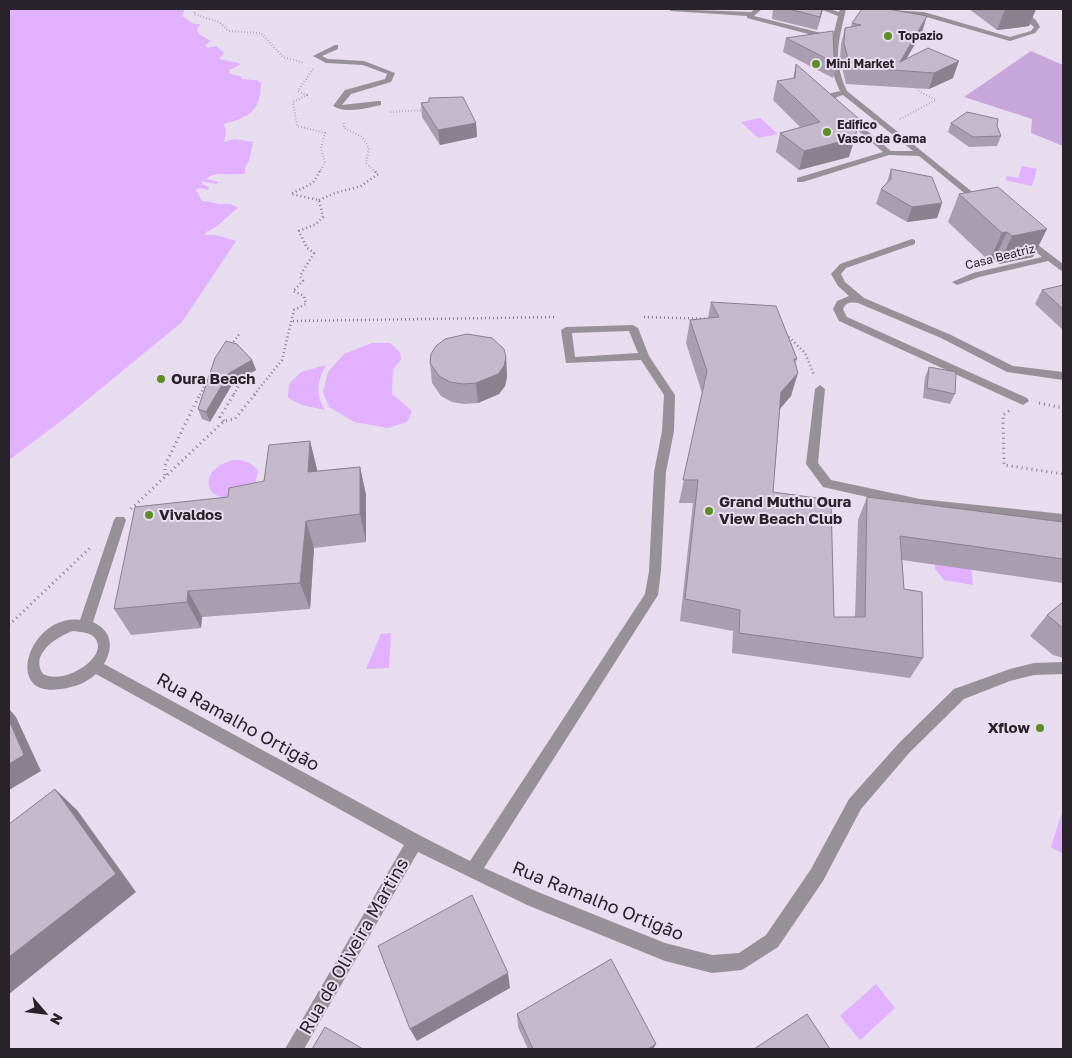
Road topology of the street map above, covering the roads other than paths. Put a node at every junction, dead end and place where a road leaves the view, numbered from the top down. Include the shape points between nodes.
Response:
1 (671, 9) edge
2 (823, 9) edge
3 (871, 9) edge
4 (1015, 9) edge
5 (756, 11) edge
6 (842, 12) edge
7 (1019, 28) dead end
8 (1000, 36) junction
9 (835, 39) junction
10 (335, 47) dead end
11 (844, 92) junction
12 (378, 103) dead end
13 (889, 153) junction
14 (922, 154) junction
15 (800, 180) dead end
16 (990, 209) edge
17 (1020, 234) edge
18 (912, 242) dead end
19 (1049, 258) junction
20 (1063, 269) edge
21 (958, 282) dead end
22 (860, 300) junction
23 (644, 356) junction
24 (1063, 376) edge
25 (820, 389) road end
26 (1023, 401) road end
27 (1063, 519) edge
28 (120, 520) road end
29 (85, 625) junction
30 (96, 667) junction
31 (1063, 668) edge
32 (415, 842) junction
33 (473, 871) junction
34 (294, 1049) edge

1 - 5 street
2 - 6 street
3 - 8 street via 924,14
4 - 8 street via 1037,27 1033,32 1010,38
5 - 9 street via 749,18
6 - 9 street
7 - 8 street
9 - 11 street via 832,57 836,77
10 - 12 street via 317,56 326,61 364,63 391,73 388,80 348,92 337,106 344,108
11 - 13 street via 828,101
11 - 14 street
13 - 14 street
13 - 15 street
14 - 16 street
17 - 19 street
18 - 22 street via 843,266 836,274 841,284
19 - 20 street
19 - 21 street, Casa Beatriz
22 - 24 street via 945,336 1011,369
22 - 26 street via 849,299 841,303 838,309 843,319
23 - 23 street via 632,328 566,330 570,361
23 - 33 street via 670,395 668,431 660,472 655,571 650,595
25 - 27 street via 812,464 827,484 920,504
28 - 29 street
29 - 30 street via 100,632 104,640 102,656
29 - 30 street via 73,625 49,636 38,647 32,667 40,680 50,684 82,678
30 - 32 street, Rua Ramalho Ortigão
31 - 33 street, Rua Ramalho Ortigão via 1010,675 960,694 905,747 855,804 817,875 772,941 742,961 712,964 665,952 533,900
32 - 33 street, Rua Ramalho Ortigão
32 - 34 street, Rua de Oliveira Martins

